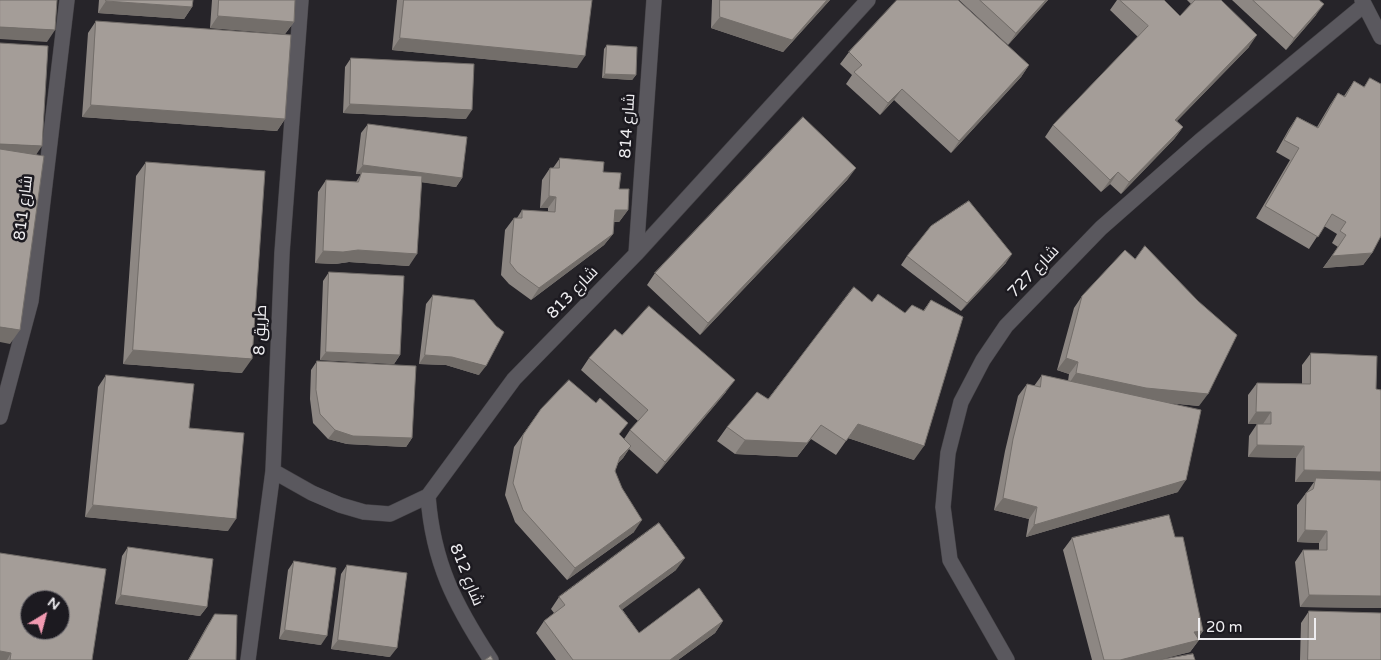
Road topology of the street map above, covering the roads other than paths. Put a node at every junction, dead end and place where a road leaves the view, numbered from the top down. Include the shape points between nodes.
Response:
1 (67, 0) edge
2 (301, 0) edge
3 (654, 0) edge
4 (868, 0) edge
5 (1363, 3) edge
6 (1381, 37) edge
7 (636, 254) junction
8 (0, 417) edge
9 (273, 471) junction
10 (428, 496) junction
11 (248, 660) edge
12 (491, 660) edge
13 (1007, 660) edge

1 - 8 street, شارع 811 via 31,301
2 - 9 street, طريق 8 via 282,253
3 - 7 street, شارع 814
4 - 7 street, شارع 813
5 - 6 street
5 - 13 street, شارع 727 via 1101,228 1006,326 983,360 961,402 948,453 943,507 950,560
7 - 10 street, شارع 813 via 514,379
9 - 10 street, شارع 813 via 312,493 364,512 390,514
9 - 11 street, طريق 8
10 - 12 street, شارع 812 via 430,524 446,579 466,622

